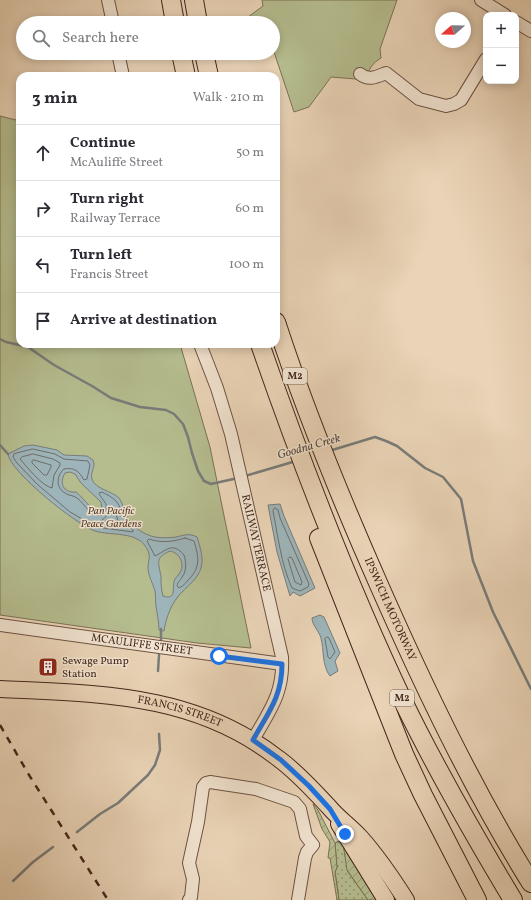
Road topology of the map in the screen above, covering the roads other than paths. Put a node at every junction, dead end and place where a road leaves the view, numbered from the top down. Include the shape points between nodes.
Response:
1 (108, 0) edge
2 (171, 0) edge
3 (194, 0) edge
4 (481, 0) edge
5 (500, 12) edge
6 (111, 16) edge
7 (174, 16) edge
8 (197, 16) edge
9 (519, 24) edge
10 (531, 31) edge
11 (120, 60) edge
12 (183, 60) edge
13 (206, 60) edge
14 (483, 64) edge
15 (122, 72) edge
16 (185, 72) edge
17 (208, 72) edge
18 (360, 74) dead end
19 (280, 333) edge
20 (202, 348) edge
21 (261, 348) edge
22 (306, 487) junction
23 (0, 625) edge
24 (282, 664) junction
25 (0, 689) edge
26 (253, 740) junction
27 (330, 809) junction
28 (457, 864) junction
29 (531, 883) edge
30 (189, 900) edge
31 (298, 900) edge
32 (386, 900) edge
33 (406, 900) edge
34 (470, 900) edge
35 (477, 900) edge
36 (513, 900) edge

1 - 6 street
2 - 7 highway
3 - 8 highway
4 - 5 street
9 - 10 street
11 - 15 street
12 - 16 highway
13 - 17 highway
14 - 18 street via 460,100 446,106 419,99 386,73 370,79
19 - 29 highway, IPSWICH MOTORWAY / M2 via 315,430 391,611 443,722 487,807
20 - 24 street, RAILWAY TERRACE via 217,388 237,457 281,648
21 - 22 highway, M2 via 284,414 288,440
22 - 28 highway via 370,669 404,754
22 - 36 highway, M2 via 404,701 458,806
23 - 24 street, MCAULIFFE STREET
24 - 26 street, RAILWAY TERRACE via 281,683 276,700
25 - 26 main road, FRANCIS STREET via 108,696 158,703 204,716
26 - 27 main road, FRANCIS STREET via 299,775
27 - 32 main road, FRANCIS STREET
27 - 33 main road, FRANCIS STREET via 373,852
28 - 34 highway
28 - 35 highway
30 - 31 street via 193,879 188,863 203,787 210,782 256,789 292,800 300,809 306,836 313,845 305,858

